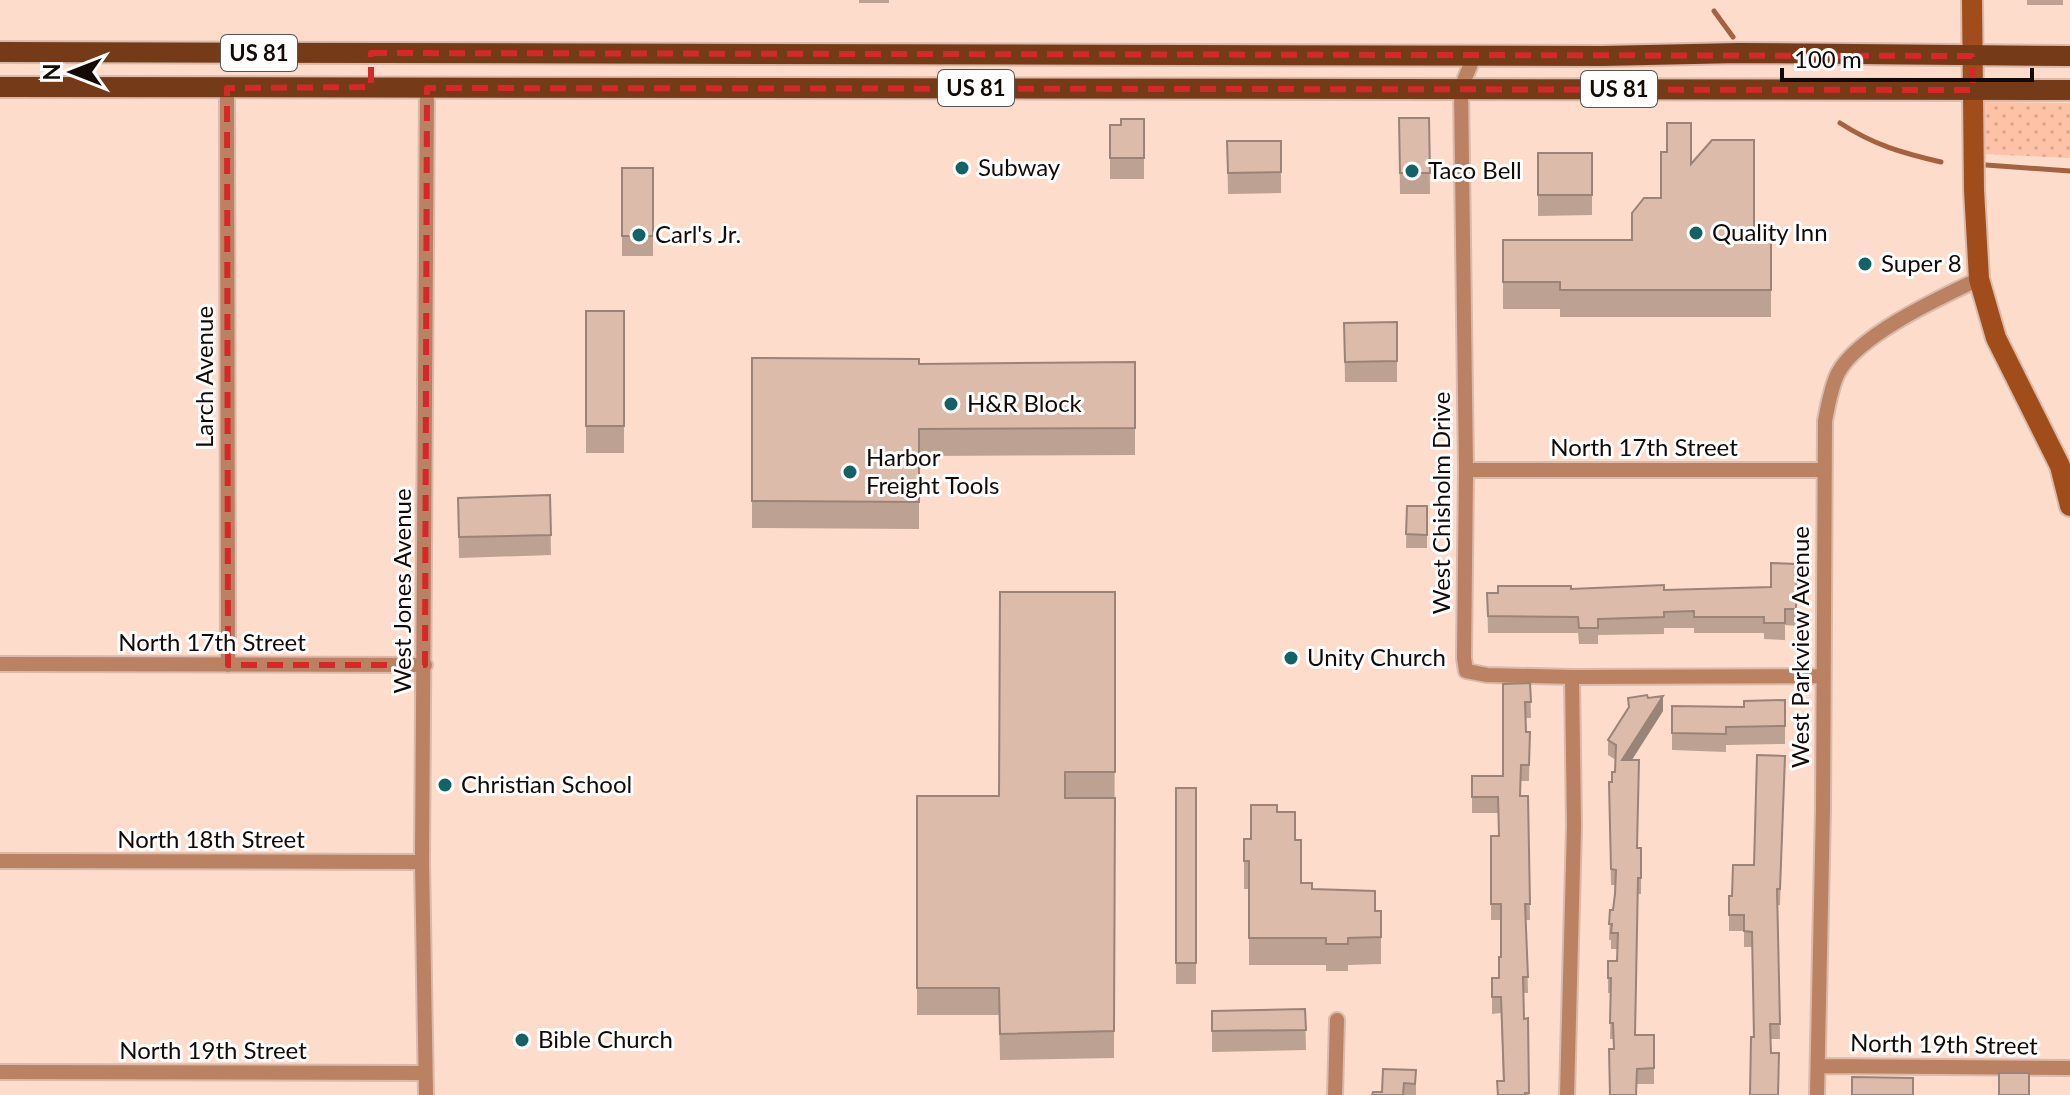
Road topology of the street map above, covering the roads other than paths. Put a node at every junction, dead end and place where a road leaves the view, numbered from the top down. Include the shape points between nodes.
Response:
1 (1972, 0) edge
2 (0, 52) edge
3 (371, 53) junction
4 (668, 53) junction
5 (1475, 54) junction
6 (1972, 56) junction
7 (2070, 56) edge
8 (0, 87) edge
9 (371, 87) junction
10 (227, 88) junction
11 (427, 88) junction
12 (668, 88) junction
13 (1461, 88) junction
14 (1973, 90) junction
15 (2070, 90) edge
16 (1979, 279) junction
17 (1466, 470) junction
18 (1823, 470) junction
19 (2070, 506) edge
20 (0, 664) edge
21 (228, 665) junction
22 (425, 665) junction
23 (1823, 676) junction
24 (1572, 677) junction
25 (0, 861) edge
26 (422, 862) junction
27 (1337, 1020) dead end
28 (1818, 1066) junction
29 (2070, 1068) edge
30 (0, 1072) edge
31 (425, 1073) junction
32 (426, 1095) edge
33 (1335, 1095) edge
34 (1567, 1095) edge
35 (1817, 1095) edge

1 - 6 street
2 - 3 main road, US 81
3 - 4 main road, US 81
3 - 9 main road
4 - 5 main road, US 81
4 - 12 main road
5 - 6 main road, US 81
5 - 13 street, West Chisholm Drive
6 - 7 main road, US 81
6 - 14 street
8 - 10 main road, US 81
9 - 10 main road, US 81
9 - 11 main road, US 81
10 - 21 street, Larch Avenue
11 - 12 main road, US 81
11 - 22 street, West Jones Avenue
12 - 13 main road, US 81
13 - 14 main road, US 81
13 - 17 street, West Chisholm Drive
14 - 15 main road, US 81
14 - 16 street
16 - 18 street, West Parkview Avenue via 1936,299 1847,360 1825,421
16 - 19 street via 1996,338 2060,466
17 - 18 street, North 17th Street
17 - 24 street, West Chisholm Drive via 1466,671
18 - 23 street, West Parkview Avenue
20 - 21 street, North 17th Street
21 - 22 street, North 17th Street
22 - 26 street, West Jones Avenue
23 - 24 street
23 - 28 street, West Parkview Avenue
24 - 34 street
25 - 26 street, North 18th Street
26 - 31 street, West Jones Avenue
27 - 33 street
28 - 29 street, North 19th Street
28 - 35 street, West Parkview Avenue
30 - 31 street, North 19th Street
31 - 32 street, West Jones Avenue

